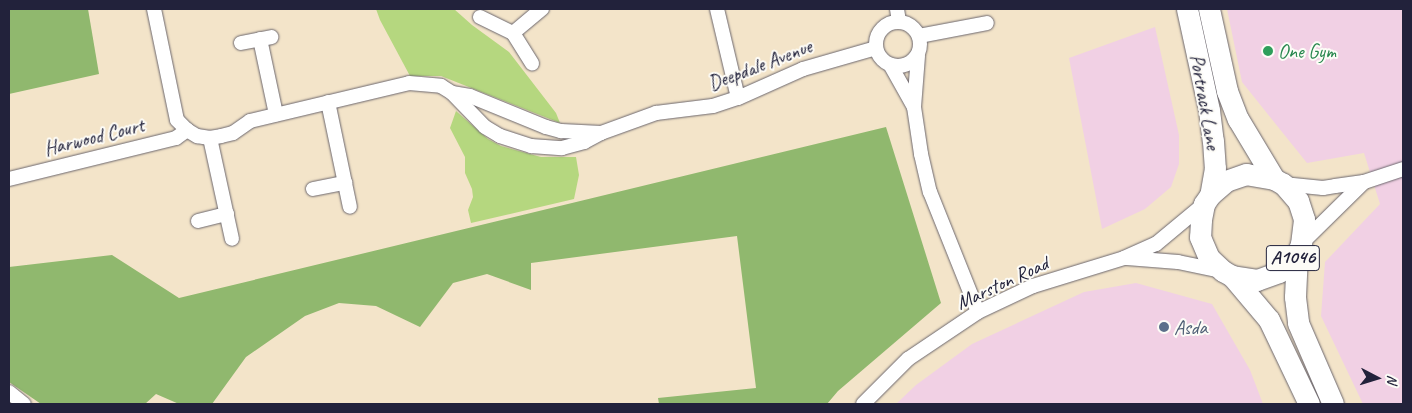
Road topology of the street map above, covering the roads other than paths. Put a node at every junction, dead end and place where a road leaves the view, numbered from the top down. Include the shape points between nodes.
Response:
1 (154, 9) edge
2 (542, 9) edge
3 (718, 9) edge
4 (1187, 9) edge
5 (1209, 9) edge
6 (898, 15) edge
7 (480, 17) dead end
8 (987, 23) dead end
9 (513, 33) junction
10 (919, 36) junction
11 (241, 43) dead end
12 (876, 48) junction
13 (918, 56) junction
14 (532, 63) dead end
15 (891, 66) junction
16 (452, 93) junction
17 (738, 98) junction
18 (328, 102) junction
19 (914, 107) junction
20 (276, 114) junction
21 (187, 130) junction
22 (601, 133) junction
23 (210, 138) junction
24 (1403, 169) edge
25 (9, 179) edge
26 (1278, 181) junction
27 (1364, 182) junction
28 (345, 183) junction
29 (313, 189) dead end
30 (1207, 200) junction
31 (350, 207) dead end
32 (227, 214) junction
33 (198, 220) dead end
34 (232, 238) dead end
35 (1299, 249) junction
36 (1124, 258) junction
37 (1227, 273) junction
38 (978, 312) junction
39 (9, 392) edge
40 (24, 404) edge
41 (863, 404) edge
42 (1309, 404) edge
43 (1333, 404) edge

1 - 21 street via 177,120
2 - 9 street
3 - 17 street
4 - 30 main road, Portrack Lane / A1046 via 1213,141 1215,168
5 - 26 main road, Portrack Lane / A1046 via 1232,105 1246,134
6 - 10 street
6 - 12 street via 878,33
7 - 9 street
8 - 10 street
9 - 14 street
10 - 13 street
11 - 20 street via 265,38
12 - 15 street via 881,59
12 - 17 street, Deepdale Avenue via 803,69
13 - 15 street via 905,66
13 - 19 street
15 - 19 street
16 - 18 street via 441,86 409,84
16 - 22 street via 470,96 546,127
16 - 22 street, Deepdale Avenue via 485,127 514,142 562,148
17 - 22 street, Deepdale Avenue via 713,106 656,113
18 - 20 street
18 - 28 street
19 - 38 street via 930,192
20 - 23 street via 250,121 232,133
21 - 23 street
21 - 25 street, Harwood Court via 176,138
23 - 32 street
24 - 27 street
26 - 27 street via 1323,188
26 - 30 main road via 1246,174 1226,181
26 - 35 main road, Portrack Lane / A1046 via 1298,201 1304,219
27 - 35 street
28 - 29 street
28 - 31 street
30 - 36 street, Marston Road via 1172,233
30 - 37 main road, Portrack Lane / A1046 via 1200,220 1200,238 1209,258
32 - 33 street
32 - 34 street
35 - 37 main road, A1046 via 1279,272 1272,275 1257,280
35 - 43 main road, Portrack Lane / A1046 via 1295,297 1298,323
36 - 37 street, Marston Road via 1178,262
36 - 38 street, Marston Road via 1034,286
37 - 42 main road, Portrack Lane / A1046 via 1269,320
38 - 41 street, Marston Road via 908,359
39 - 40 street

